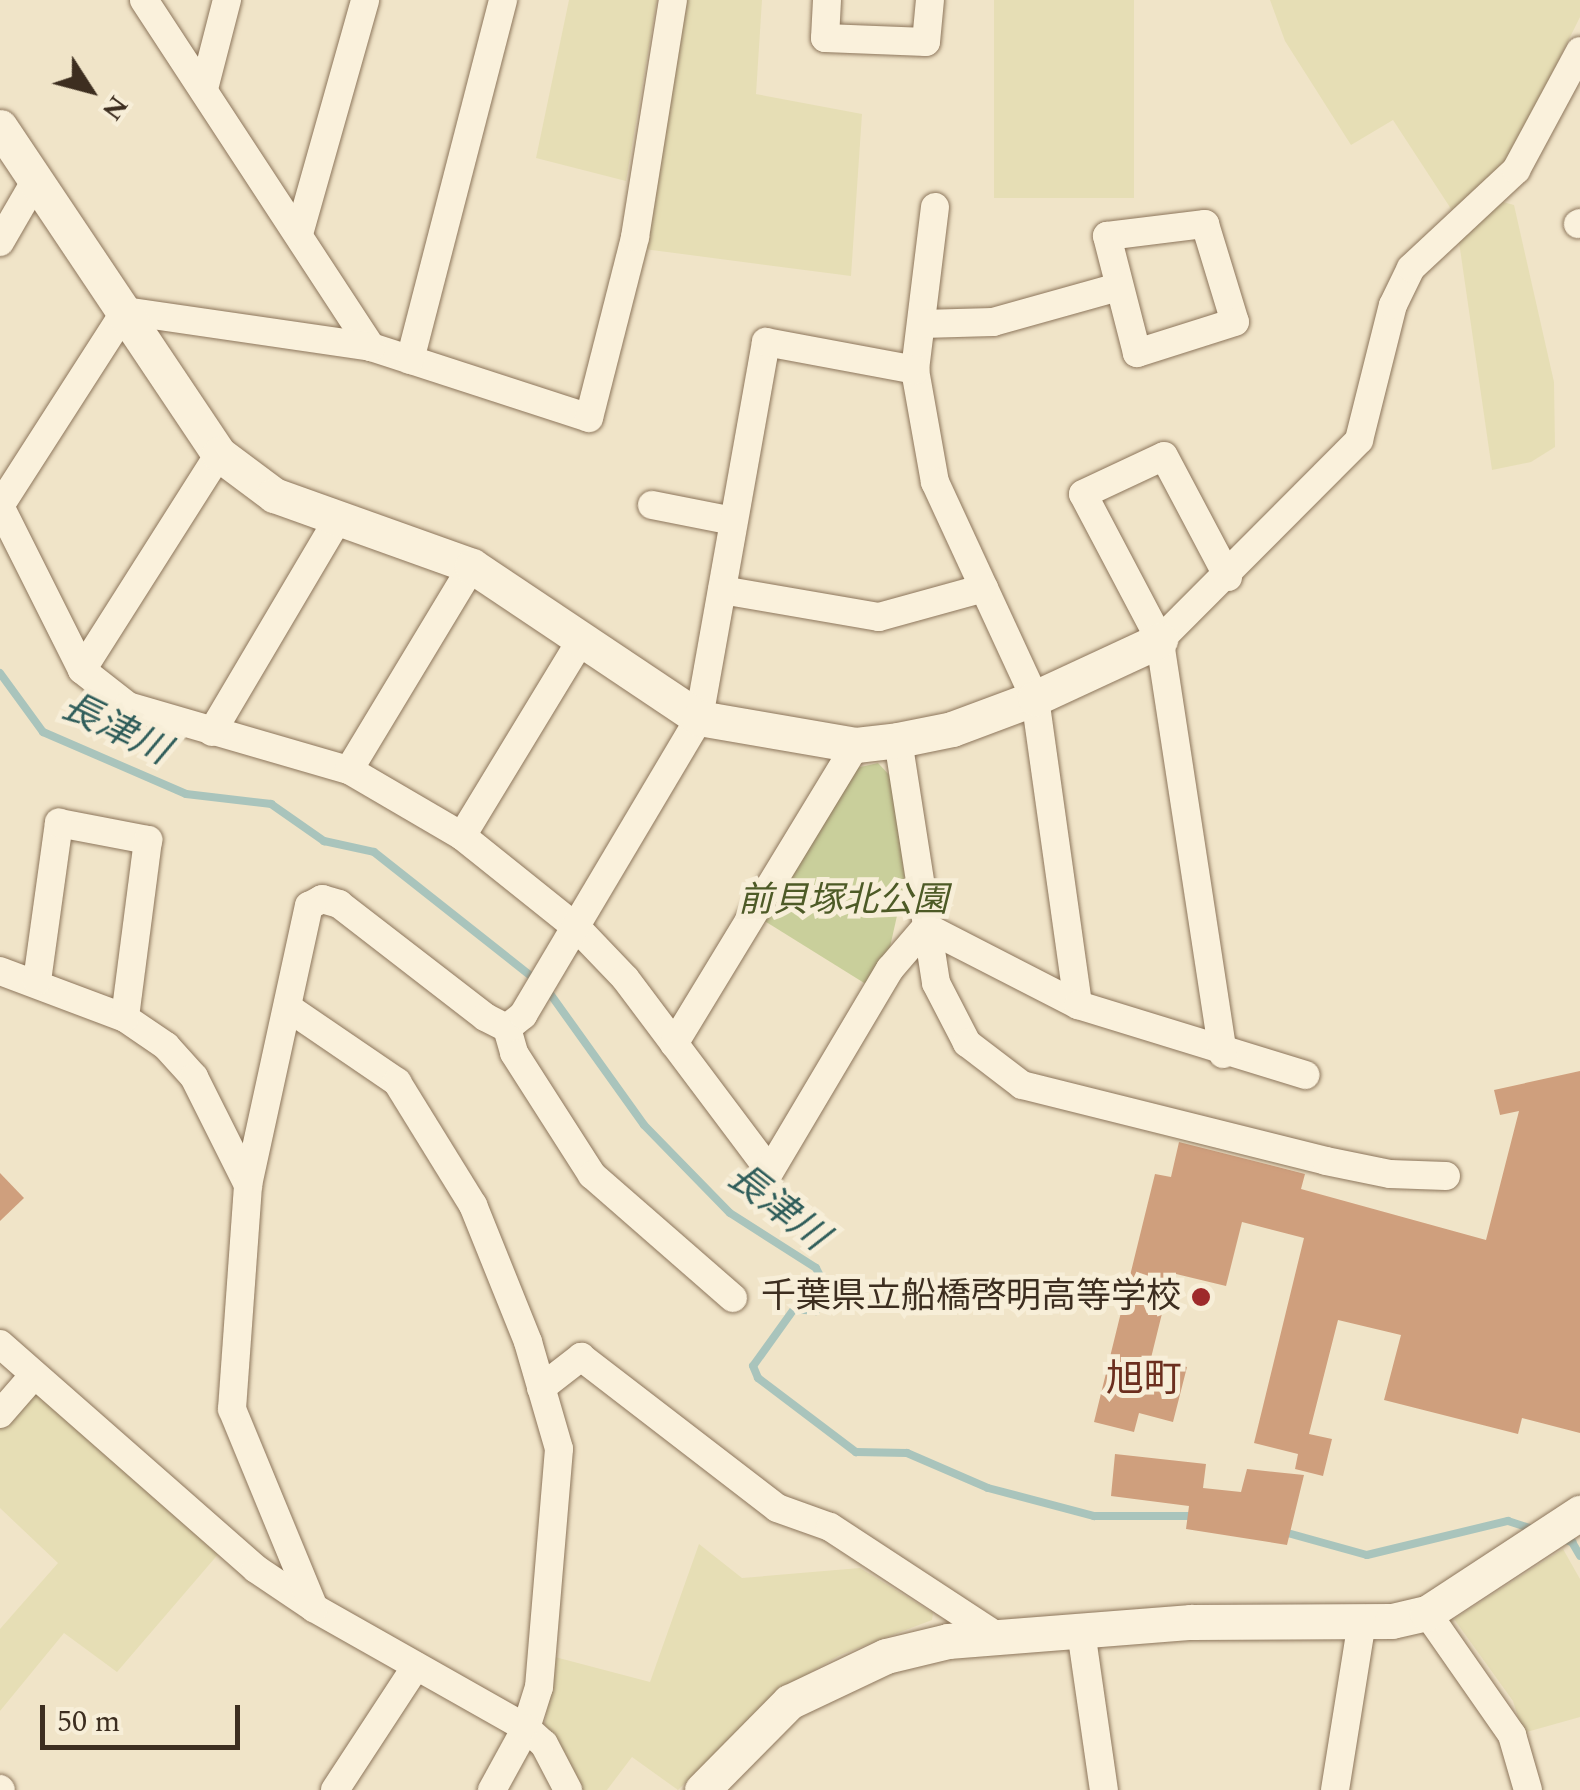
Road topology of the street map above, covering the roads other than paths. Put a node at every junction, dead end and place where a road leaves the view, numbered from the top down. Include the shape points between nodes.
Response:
1 (144, 0) edge
2 (227, 0) edge
3 (366, 0) edge
4 (503, 0) edge
5 (673, 0) edge
6 (828, 0) edge
7 (930, 0) edge
8 (1580, 51) edge
9 (205, 86) junction
10 (0, 126) edge
11 (36, 180) junction
12 (935, 207) dead end
13 (299, 234) junction
14 (0, 242) edge
15 (1118, 287) junction
16 (125, 312) junction
17 (922, 324) junction
18 (370, 347) junction
19 (410, 360) junction
20 (915, 370) junction
21 (219, 454) junction
22 (652, 505) dead end
23 (0, 506) edge
24 (734, 520) junction
25 (336, 522) junction
26 (472, 566) junction
27 (1228, 578) junction
28 (984, 588) junction
29 (722, 590) junction
30 (581, 640) junction
31 (1160, 640) junction
32 (82, 670) junction
33 (1034, 698) junction
34 (699, 718) junction
35 (212, 732) junction
36 (898, 740) junction
37 (856, 745) junction
38 (349, 770) junction
39 (462, 836) junction
40 (926, 927) junction
41 (578, 929) junction
42 (0, 971) edge
43 (37, 980) junction
44 (1078, 1006) junction
45 (290, 1009) junction
46 (125, 1018) junction
47 (507, 1028) junction
48 (674, 1044) junction
49 (1224, 1054) junction
50 (1305, 1075) dead end
51 (1446, 1176) dead end
52 (248, 1186) junction
53 (733, 1298) dead end
54 (0, 1344) edge
55 (34, 1375) junction
56 (541, 1388) junction
57 (0, 1414) edge
58 (1580, 1513) edge
59 (314, 1608) junction
60 (1426, 1613) junction
61 (1362, 1622) junction
62 (1081, 1631) junction
63 (998, 1637) junction
64 (416, 1666) junction
65 (526, 1728) junction
66 (335, 1790) edge
67 (492, 1790) edge
68 (568, 1790) edge
69 (702, 1790) edge
70 (1104, 1790) edge
71 (1335, 1790) edge
72 (1528, 1790) edge

1 - 9 street
2 - 9 street
3 - 13 street
4 - 19 street
5 - 19 street via 635,238 589,418
6 - 7 street via 825,38 926,42
8 - 27 street via 1516,170 1411,268 1392,305 1359,440
9 - 13 street
10 - 11 street
11 - 14 street
11 - 16 street
12 - 17 street
13 - 18 street
15 - 15 street via 1137,353 1235,322 1205,224 1107,236
15 - 17 street via 993,322
16 - 18 street
16 - 21 street
16 - 23 street
17 - 20 street
18 - 19 street
20 - 24 street via 766,342
20 - 28 street via 935,482
21 - 25 street via 274,494
21 - 32 street
22 - 24 street
23 - 32 street
24 - 29 street
25 - 26 street
25 - 35 street
26 - 30 street
26 - 38 street
27 - 31 street
27 - 31 street via 1164,456 1083,494
28 - 29 street via 879,616
28 - 33 street
29 - 34 street
30 - 34 street
30 - 39 street
31 - 33 street
31 - 49 street
32 - 35 street via 128,706
33 - 36 street via 952,729
33 - 44 street
34 - 37 street
34 - 41 street
35 - 38 street
36 - 37 street
36 - 40 street
37 - 48 street
38 - 39 street
39 - 41 street
40 - 44 street
40 - 48 street via 890,968 770,1171
40 - 51 street via 936,982 968,1043 1022,1085 1326,1161
41 - 47 street
41 - 48 street
42 - 43 street
43 - 46 street
43 - 46 street via 60,824 148,840
44 - 49 street
45 - 47 street via 310,906 322,899 339,904
45 - 52 street
45 - 56 street via 398,1082 473,1206
46 - 52 street via 194,1077
47 - 53 street via 514,1053 592,1175
49 - 50 street
52 - 59 street via 232,1409
54 - 55 street
55 - 57 street
55 - 59 street via 256,1569
56 - 63 street via 581,1357 777,1508 830,1527
56 - 65 street via 559,1449 541,1668
58 - 60 street
59 - 64 street
60 - 61 street
60 - 72 street via 1512,1735
61 - 62 street via 1191,1622
61 - 71 street
62 - 63 street
62 - 70 street
63 - 69 street via 886,1656 789,1702
64 - 65 street
64 - 66 street
65 - 67 street
65 - 68 street via 544,1744

